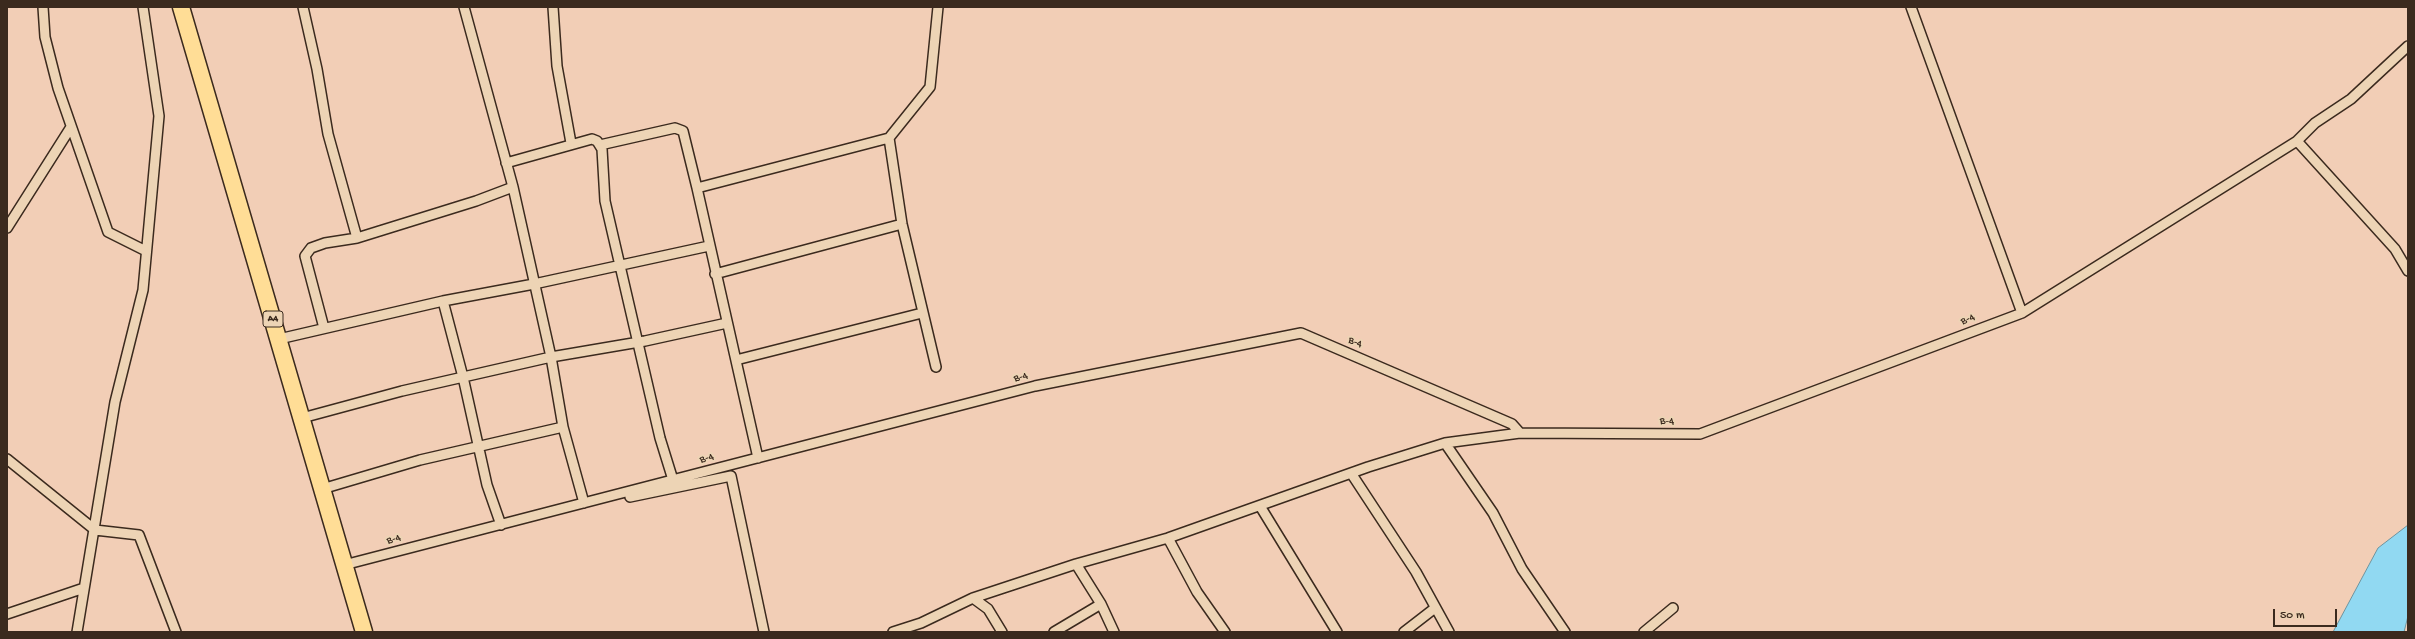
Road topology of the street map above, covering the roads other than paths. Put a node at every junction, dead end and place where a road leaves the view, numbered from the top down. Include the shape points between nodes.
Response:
1 (43, 7) edge
2 (143, 7) edge
3 (182, 7) edge
4 (303, 7) edge
5 (464, 7) edge
6 (553, 7) edge
7 (938, 7) edge
8 (1911, 7) edge
9 (2408, 46) edge
10 (71, 127) junction
11 (889, 138) junction
12 (2297, 141) junction
13 (571, 143) junction
14 (600, 145) junction
15 (506, 163) junction
16 (513, 187) junction
17 (697, 188) junction
18 (902, 224) junction
19 (7, 228) edge
20 (357, 238) junction
21 (709, 246) junction
22 (146, 251) junction
23 (621, 265) junction
24 (2408, 271) edge
25 (715, 274) junction
26 (534, 284) junction
27 (443, 301) junction
28 (922, 313) junction
29 (2022, 313) junction
30 (727, 323) junction
31 (324, 328) junction
32 (278, 339) junction
33 (638, 342) junction
34 (551, 356) junction
35 (736, 360) junction
36 (936, 367) dead end
37 (463, 378) junction
38 (302, 418) junction
39 (563, 427) junction
40 (1520, 433) junction
41 (1445, 443) junction
42 (479, 447) junction
43 (758, 458) junction
44 (7, 459) edge
45 (1351, 473) junction
46 (673, 480) junction
47 (322, 489) junction
48 (584, 503) junction
49 (1260, 506) junction
50 (505, 524) junction
51 (94, 530) junction
52 (1168, 538) junction
53 (1076, 564) junction
54 (344, 565) junction
55 (84, 588) junction
56 (972, 598) junction
57 (1101, 604) junction
58 (1435, 608) junction
59 (1673, 608) dead end
60 (7, 614) edge
61 (921, 623) junction
62 (1646, 631) edge
63 (77, 632) edge
64 (176, 632) edge
65 (364, 632) edge
66 (764, 632) edge
67 (893, 632) edge
68 (925, 632) edge
69 (1002, 632) edge
70 (1054, 632) edge
71 (1114, 632) edge
72 (1226, 632) edge
73 (1337, 632) edge
74 (1404, 632) edge
75 (1450, 632) edge
76 (1565, 632) edge

1 - 10 street via 45,37
2 - 22 street via 159,116
3 - 32 highway, A4
4 - 20 street via 328,134
5 - 15 street
6 - 13 street via 557,66
7 - 11 street via 930,87
8 - 29 street
9 - 12 street, B-4 via 2351,100 2315,123
10 - 19 street
10 - 22 street via 108,232
11 - 17 street
11 - 18 street
12 - 24 street via 2395,249
12 - 29 street, B-4
13 - 14 street via 592,139
13 - 15 street
14 - 17 street via 675,128 683,131
14 - 23 street via 605,201
15 - 16 street
16 - 20 street
16 - 26 street
17 - 21 street
18 - 25 street
18 - 28 street
20 - 31 street via 325,243 311,248 305,256
21 - 23 street
21 - 25 street
22 - 51 street via 143,290 115,402
23 - 26 street
23 - 33 street
25 - 30 street
26 - 27 street
26 - 34 street
27 - 31 street
27 - 37 street
28 - 35 street
28 - 36 street
29 - 40 street, B-4 via 1700,434
30 - 33 street
30 - 35 street
31 - 32 street
32 - 38 highway, A4
33 - 34 street
33 - 46 street via 660,438
34 - 37 street
34 - 39 street
35 - 43 street
37 - 38 street via 402,390
37 - 42 street
38 - 47 highway, A4
39 - 42 street
39 - 48 street
40 - 41 street
40 - 43 street, B-4 via 1512,424 1301,333 1035,386
41 - 45 street
41 - 76 street via 1493,513 1522,569
42 - 47 street via 420,460
42 - 50 street via 487,485
43 - 46 street, B-4
44 - 51 street
45 - 49 street
45 - 58 street via 1416,572
46 - 48 street, B-4
47 - 54 highway, A4
48 - 50 street, B-4
49 - 52 street
49 - 73 street
50 - 54 street, B-4
50 - 66 street via 731,476
51 - 55 street
51 - 64 street via 139,535
52 - 53 street
52 - 72 street via 1197,592
53 - 56 street
53 - 57 street
54 - 65 highway, A4
55 - 60 street
55 - 63 street
56 - 61 street
56 - 69 street via 988,609
57 - 70 street
57 - 71 street
58 - 74 street
58 - 75 street
59 - 62 street
61 - 67 street
61 - 68 street

